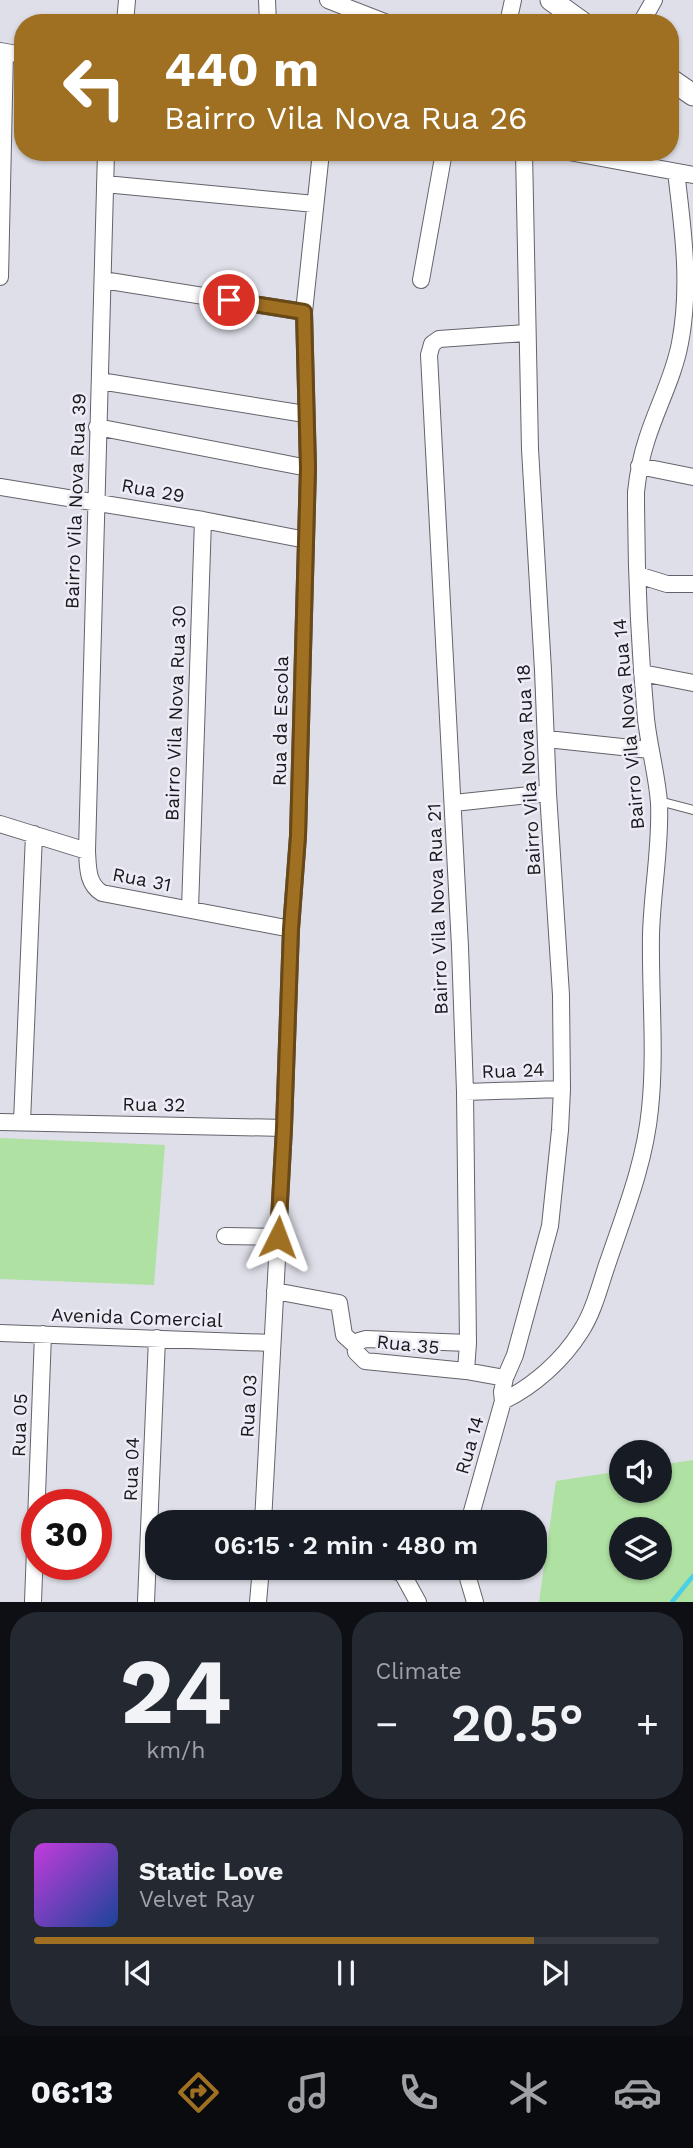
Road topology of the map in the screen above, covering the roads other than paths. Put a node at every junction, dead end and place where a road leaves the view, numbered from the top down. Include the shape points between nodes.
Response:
1 (328, 0) edge
2 (551, 0) edge
3 (364, 14) edge
4 (570, 14) edge
5 (3, 52) edge
6 (106, 161) edge
7 (320, 161) edge
8 (442, 161) edge
9 (524, 161) edge
10 (617, 161) edge
11 (676, 172) junction
12 (693, 175) edge
13 (105, 184) junction
14 (316, 204) junction
15 (0, 277) edge
16 (103, 280) junction
17 (421, 280) dead end
18 (304, 312) junction
19 (526, 333) junction
20 (100, 381) junction
21 (305, 414) junction
22 (97, 427) junction
23 (639, 466) junction
24 (308, 468) junction
25 (693, 477) edge
26 (0, 487) edge
27 (97, 502) junction
28 (203, 520) junction
29 (306, 540) junction
30 (638, 575) junction
31 (693, 584) edge
32 (642, 673) junction
33 (693, 683) edge
34 (547, 739) junction
35 (650, 750) junction
36 (548, 793) junction
37 (659, 801) junction
38 (454, 803) junction
39 (693, 810) edge
40 (0, 824) edge
41 (34, 834) junction
42 (87, 851) junction
43 (91, 882) joint
44 (190, 909) junction
45 (291, 929) junction
46 (562, 1089) junction
47 (466, 1092) junction
48 (0, 1122) edge
49 (22, 1122) junction
50 (284, 1128) junction
51 (225, 1236) dead end
52 (278, 1237) junction
53 (275, 1291) junction
54 (0, 1333) edge
55 (43, 1334) junction
56 (157, 1338) junction
57 (272, 1343) junction
58 (468, 1343) junction
59 (355, 1345) junction
60 (466, 1371) junction
61 (505, 1378) junction
62 (503, 1401) junction
63 (264, 1510) edge
64 (473, 1510) edge
65 (260, 1580) edge
66 (406, 1580) edge
67 (469, 1580) edge
68 (33, 1602) edge
69 (146, 1602) edge
70 (258, 1602) edge
71 (418, 1602) edge
72 (475, 1602) edge

1 - 3 street
2 - 4 street
5 - 15 street
6 - 13 street, Bairro Vila Nova Rua 39
7 - 14 street, Rua da Escola
8 - 17 street
9 - 19 street, Bairro Vila Nova Rua 18
10 - 11 street
11 - 12 street
11 - 23 street, Bairro Vila Nova Rua 14 via 687,274 682,331 674,368
13 - 14 street
13 - 16 street, Bairro Vila Nova Rua 39
14 - 18 street, Rua da Escola
16 - 18 street
16 - 20 street, Bairro Vila Nova Rua 39
18 - 21 street, Rua da Escola
19 - 34 street, Bairro Vila Nova Rua 18
19 - 38 street, Bairro Vila Nova Rua 21 via 446,337 432,344 429,355
20 - 21 street
20 - 22 street, Bairro Vila Nova Rua 39
21 - 24 street, Rua da Escola
22 - 24 street
22 - 27 street, Bairro Vila Nova Rua 39
23 - 25 street
23 - 30 street, Bairro Vila Nova Rua 14
24 - 29 street, Rua da Escola
26 - 27 street, Rua 29
27 - 28 street, Rua 29
27 - 42 street, Bairro Vila Nova Rua 39
28 - 29 street, Rua 29
28 - 44 street, Bairro Vila Nova Rua 30
29 - 45 street, Rua da Escola
30 - 31 street via 667,584
30 - 32 street, Bairro Vila Nova Rua 14
32 - 33 street
32 - 35 street, Bairro Vila Nova Rua 14
34 - 35 street
34 - 36 street, Bairro Vila Nova Rua 18
35 - 37 street, Bairro Vila Nova Rua 14
36 - 38 street
36 - 46 street, Bairro Vila Nova Rua 18
37 - 39 lane
37 - 62 street, Bairro Vila Nova Rua 14 via 650,970 650,1110 643,1151 583,1329 535,1381
38 - 47 street, Bairro Vila Nova Rua 21
40 - 41 street
41 - 42 street
41 - 49 street
42 - 43 street, Bairro Vila Nova Rua 39
43 - 44 street, Rua 31 via 102,893
44 - 45 street, Rua 31
45 - 50 street, Rua da Escola
46 - 47 street, Rua 24
46 - 61 street, Bairro Vila Nova Rua 18 via 550,1226
47 - 58 street, Bairro Vila Nova Rua 21
48 - 49 street, Rua 32
49 - 50 street, Rua 32
50 - 52 street, Rua da Escola
51 - 52 street
52 - 53 street, Rua da Escola
53 - 57 street, Rua 03
53 - 59 street, Rua 35 via 339,1303 344,1335
54 - 55 street, Avenida Comercial
55 - 56 street, Avenida Comercial
55 - 68 street, Rua 05
56 - 57 street, Avenida Comercial
56 - 69 street, Rua 04
57 - 63 street, Rua 03
58 - 59 street, Rua 35 via 366,1339
58 - 60 street, Bairro Vila Nova Rua 21
59 - 60 street, Rua 35 via 365,1361
60 - 61 street
61 - 62 street, Rua 14
62 - 64 street, Rua 14
65 - 70 street
66 - 71 street
67 - 72 street

